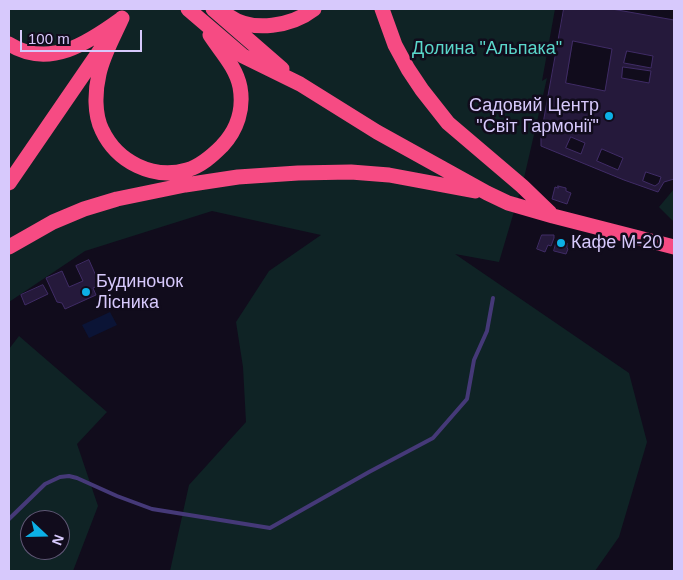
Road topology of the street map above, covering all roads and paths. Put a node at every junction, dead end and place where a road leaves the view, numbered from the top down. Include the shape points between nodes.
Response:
1 (213, 9) edge
2 (218, 9) edge
3 (314, 9) edge
4 (382, 9) edge
5 (125, 13) edge
6 (193, 14) edge
7 (9, 44) edge
8 (300, 84) junction
9 (9, 183) edge
10 (487, 194) junction
11 (553, 216) junction
12 (9, 247) edge
13 (674, 247) edge
14 (493, 298) dead end
15 (9, 519) edge

1 - 8 highway
2 - 3 highway via 237,22 265,26 295,20
4 - 11 highway via 408,69 448,123
5 - 6 highway via 99,74 98,118 110,144 123,157 146,170 167,173 188,170 213,155 229,138 238,121 241,103 240,86 233,67
5 - 7 highway via 93,38 57,53 32,53
5 - 9 highway
6 - 8 highway via 244,56
8 - 10 highway
10 - 11 highway
10 - 12 highway via 389,175 351,172 238,177 117,199 84,209
11 - 13 highway
14 - 15 lane via 487,331 474,360 467,399 433,438 270,528 152,509 69,476 45,484

